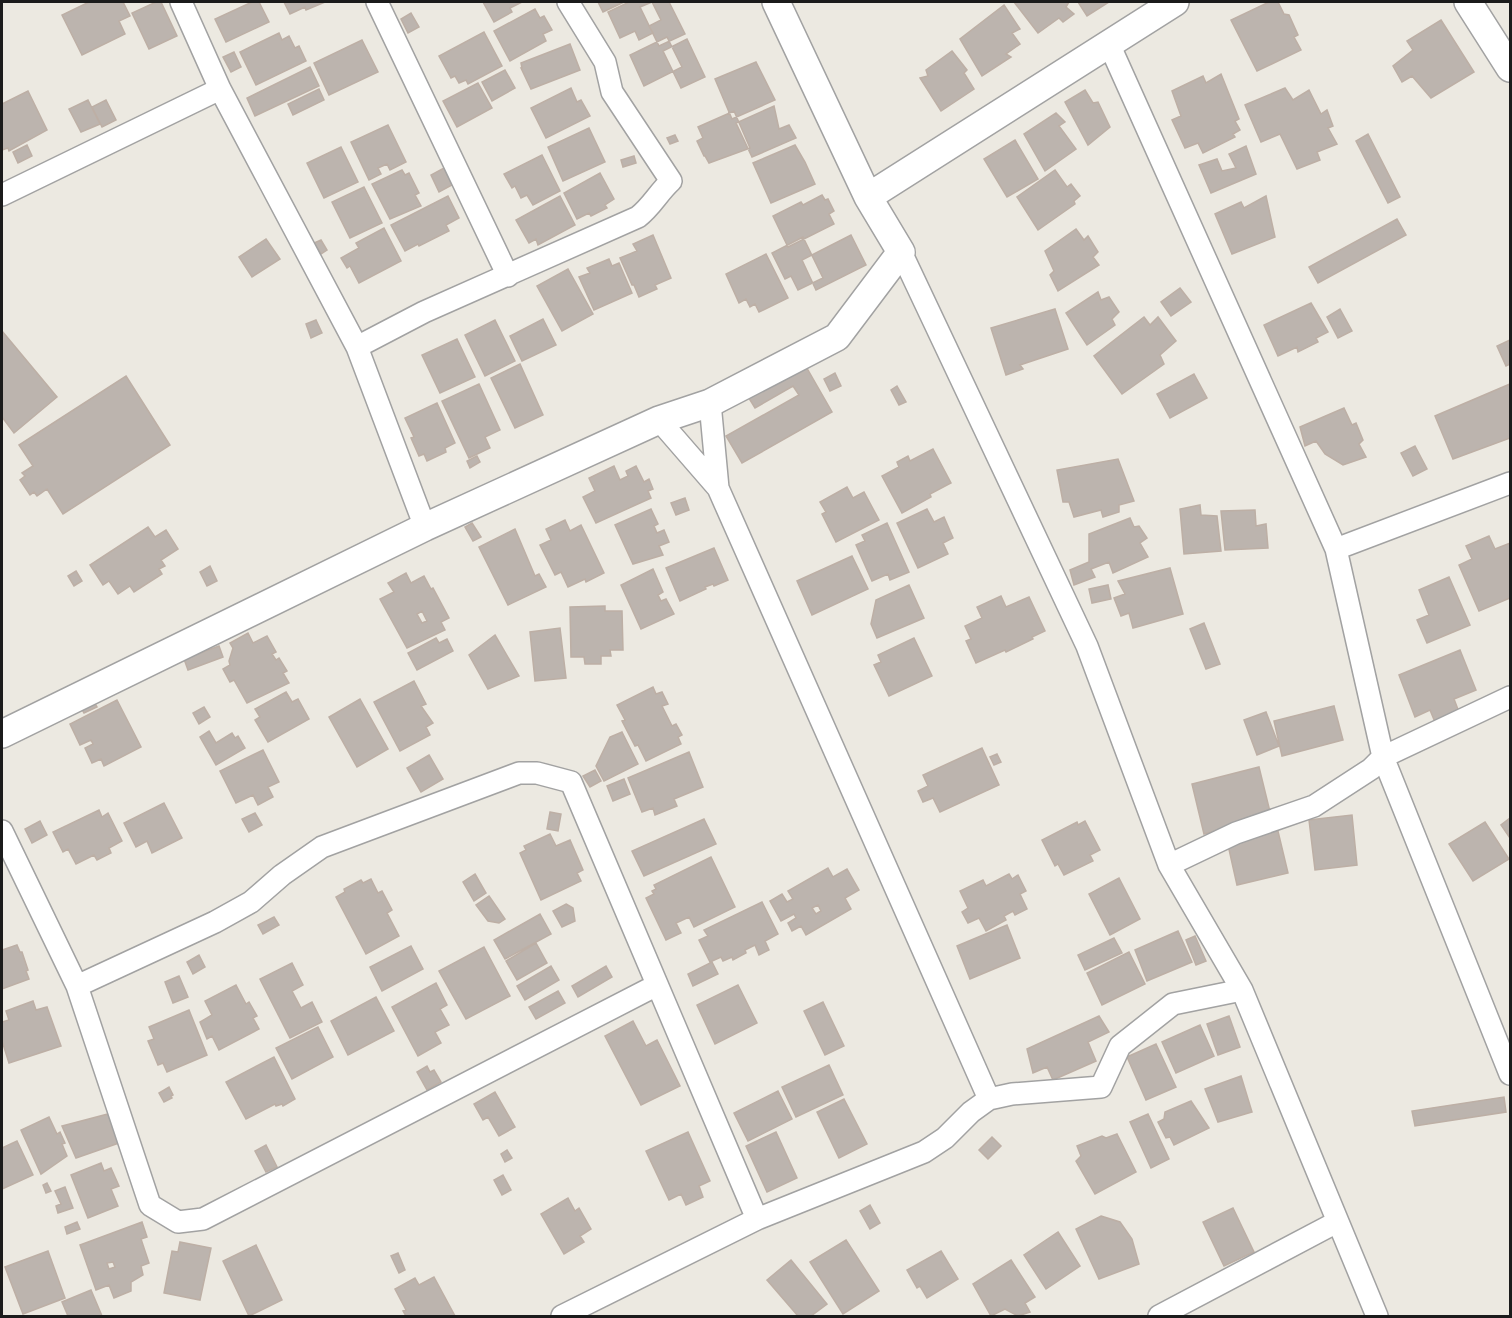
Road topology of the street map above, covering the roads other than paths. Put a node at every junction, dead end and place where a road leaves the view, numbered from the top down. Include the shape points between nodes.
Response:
1 (181, 2) edge
2 (377, 2) edge
3 (568, 2) edge
4 (776, 2) edge
5 (1468, 2) edge
6 (1167, 4) edge
7 (1109, 44) junction
8 (1510, 68) edge
9 (220, 89) junction
10 (2, 195) edge
11 (868, 197) junction
12 (901, 252) junction
13 (508, 276) junction
14 (357, 347) junction
15 (710, 403) junction
16 (659, 420) junction
17 (1510, 483) edge
18 (718, 488) junction
19 (425, 527) junction
20 (1336, 549) junction
21 (1510, 698) edge
22 (2, 734) edge
23 (1383, 757) junction
24 (2, 831) edge
25 (1169, 865) junction
26 (657, 985) junction
27 (77, 986) junction
28 (1242, 990) junction
29 (1510, 1074) edge
30 (989, 1099) junction
31 (757, 1219) junction
32 (1337, 1222) junction
33 (562, 1317) edge
34 (1159, 1317) edge
35 (1377, 1317) edge

1 - 9 street
2 - 13 street
3 - 13 street via 604,62 612,92 671,181 638,217
4 - 11 street
5 - 8 street
6 - 7 street
7 - 11 street
7 - 20 street
9 - 10 street
9 - 14 street
11 - 12 street
12 - 15 street via 837,337
12 - 25 street via 1087,646
13 - 14 street via 424,312
14 - 19 street
15 - 16 street
15 - 18 street
16 - 18 street
16 - 19 street
17 - 20 street
18 - 30 street
19 - 22 street
20 - 23 street
21 - 23 street
23 - 25 street via 1314,806 1236,833
23 - 29 street
24 - 27 street
25 - 28 street
26 - 27 street via 571,782 537,773 519,773 322,847 252,902
26 - 27 street via 203,1219 178,1222 150,1205
26 - 31 street
28 - 30 street via 1173,1004 1120,1046 1101,1087
28 - 32 street
30 - 31 street via 924,1152
31 - 33 street
32 - 34 street
32 - 35 street

